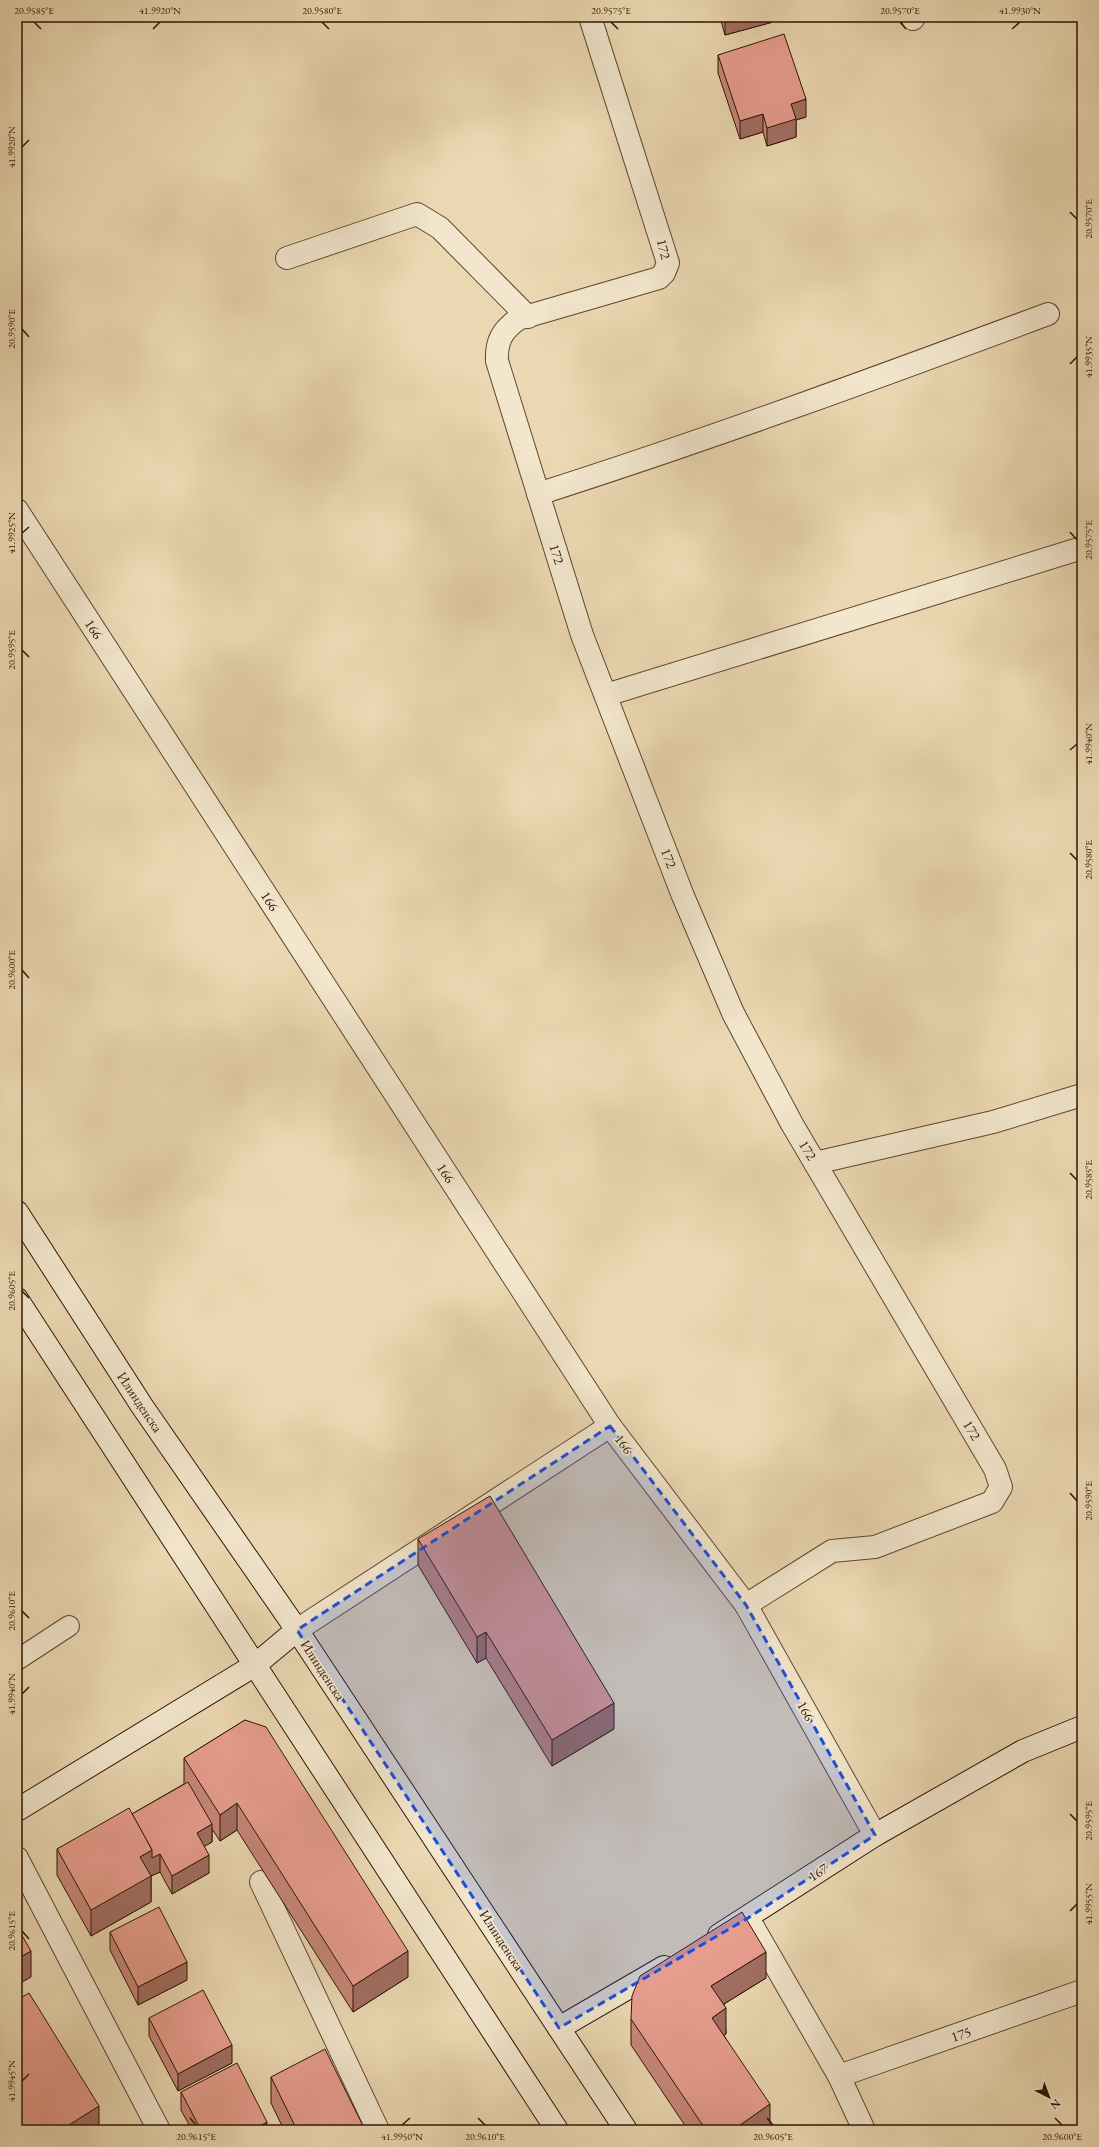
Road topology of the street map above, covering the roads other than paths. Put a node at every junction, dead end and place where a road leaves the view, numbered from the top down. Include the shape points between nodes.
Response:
1 (590, 17) edge
2 (287, 258) dead end
3 (1048, 314) dead end
4 (528, 317) junction
5 (538, 494) junction
6 (17, 510) edge
7 (1082, 548) edge
8 (606, 696) junction
9 (1082, 1095) edge
10 (815, 1163) junction
11 (17, 1212) edge
12 (17, 1299) edge
13 (610, 1426) junction
14 (746, 1605) junction
15 (69, 1626) dead end
16 (297, 1630) junction
17 (17, 1660) edge
18 (255, 1665) junction
19 (1082, 1727) edge
20 (17, 1810) edge
21 (875, 1835) junction
22 (17, 1858) edge
23 (261, 1882) dead end
24 (748, 1918) junction
25 (701, 1945) edge
26 (681, 1957) edge
27 (1082, 1991) edge
28 (559, 2028) junction
29 (839, 2076) junction
30 (158, 2130) edge
31 (378, 2130) edge
32 (557, 2130) edge
33 (626, 2130) edge
34 (864, 2130) edge

1 - 4 street, 172 via 668,263 659,278
2 - 4 street via 417,214 440,228
3 - 5 street via 819,399
4 - 5 street, 172 via 514,323 501,336 496,346 497,361
5 - 8 street, 172 via 582,635
6 - 13 street, 166
7 - 8 street
8 - 10 street, 172 via 683,896 733,1012
9 - 10 street via 993,1122
10 - 14 street, 172 via 995,1469 1001,1487 992,1502 978,1508 875,1547 832,1551
11 - 16 street, Илинденска via 142,1406
12 - 18 street
13 - 14 street, 166
13 - 16 street
14 - 21 street, 166
15 - 17 lane
16 - 18 street
16 - 28 street, Илинденска
18 - 20 street
18 - 32 street
19 - 21 street, 167 via 1023,1751
21 - 24 street, 167
22 - 30 street
23 - 31 street
24 - 25 street, 167
24 - 29 street
26 - 28 street
27 - 29 street, 175
28 - 33 street, Илинденска
29 - 34 street

